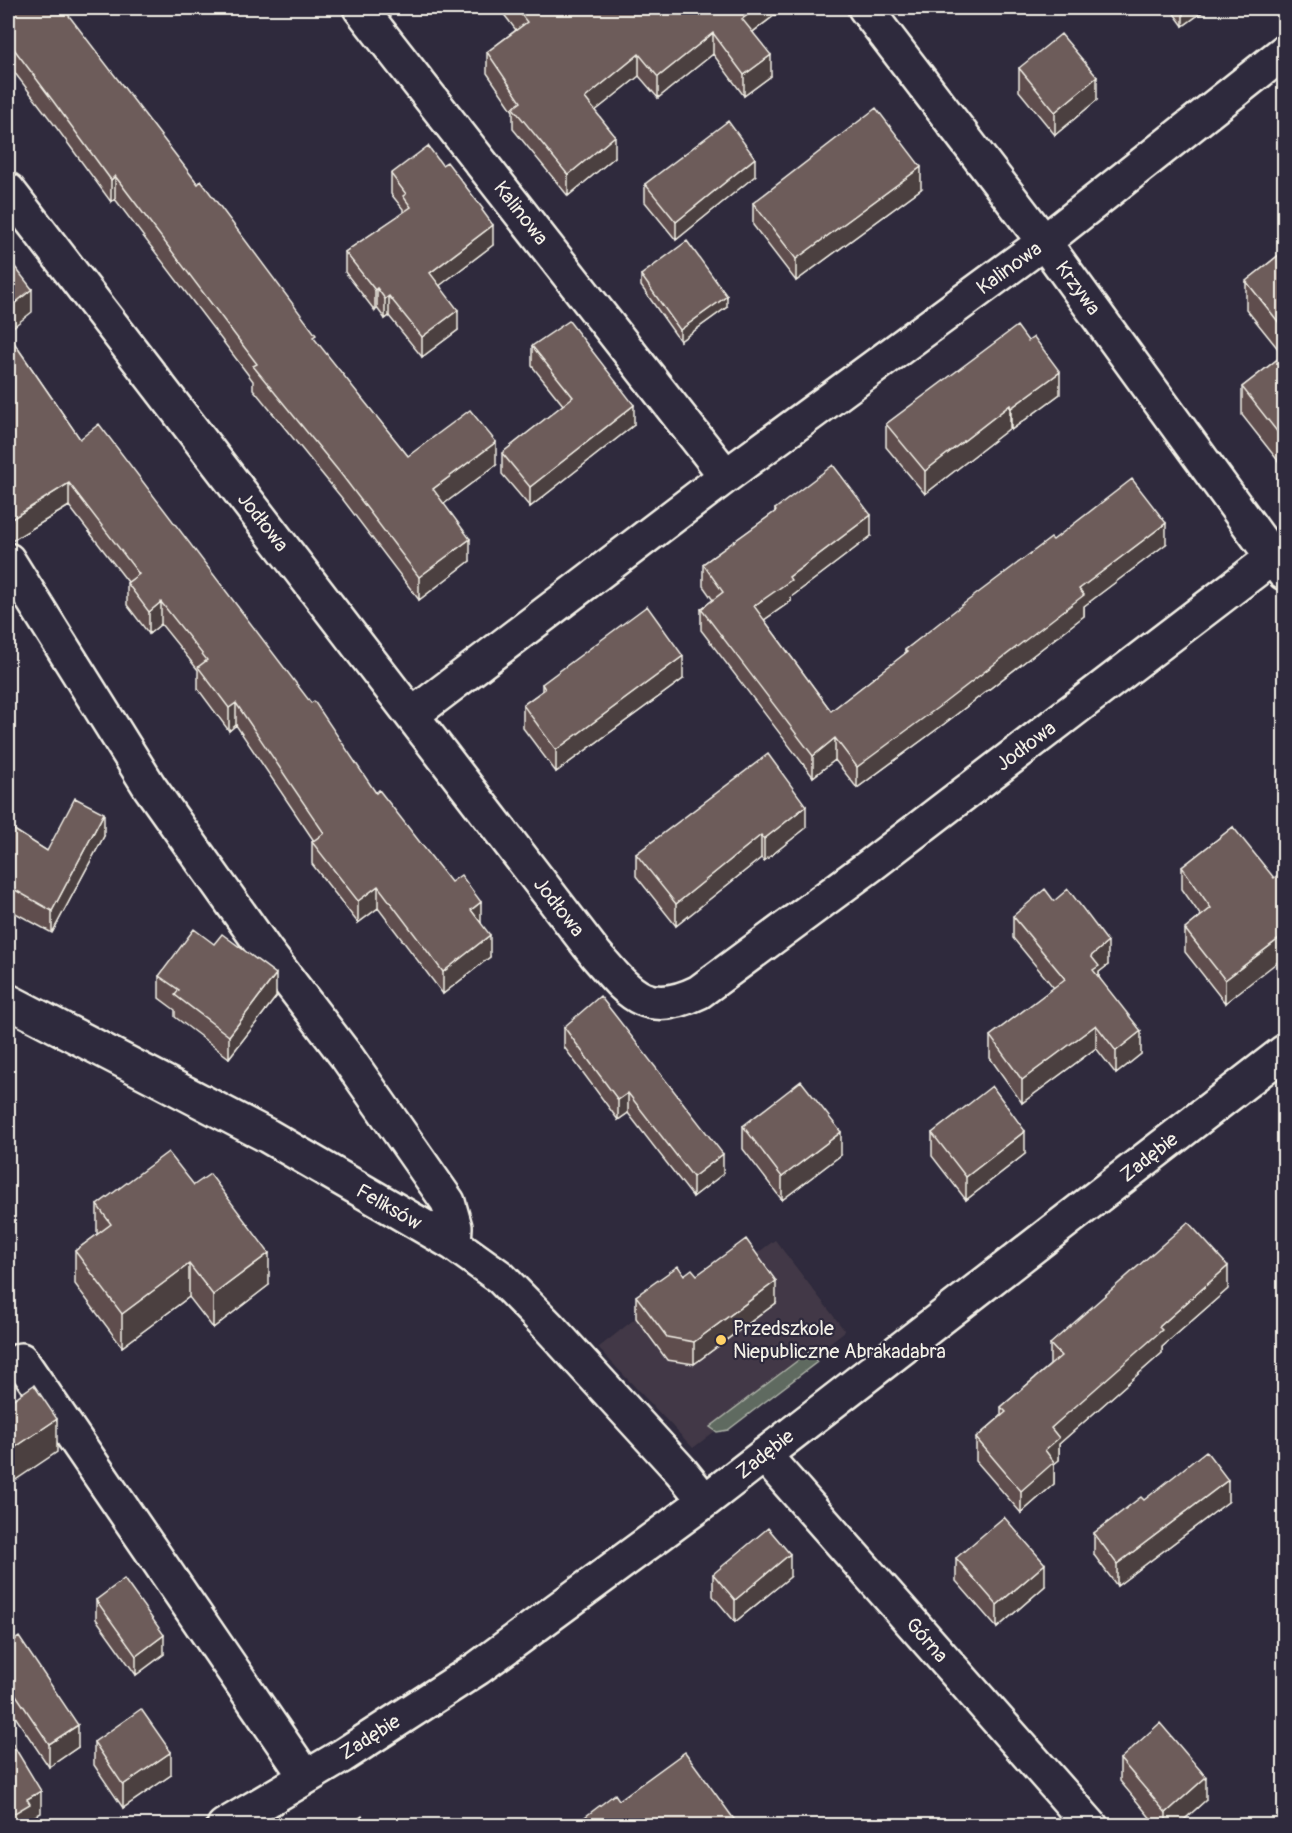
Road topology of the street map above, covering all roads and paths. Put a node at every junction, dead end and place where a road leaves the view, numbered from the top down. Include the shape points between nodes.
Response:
1 (360, 8) edge
2 (865, 8) edge
3 (1284, 52) edge
4 (8, 190) edge
5 (1044, 242) junction
6 (726, 476) junction
7 (8, 560) edge
8 (1279, 565) edge
9 (411, 715) junction
10 (8, 1001) edge
11 (1284, 1052) edge
12 (454, 1244) junction
13 (21, 1360) dead end
14 (764, 1455) junction
15 (705, 1501) junction
16 (306, 1777) junction
17 (224, 1826) edge
18 (1091, 1826) edge

1 - 6 street, Kalinowa
2 - 5 street, Krzywa
3 - 5 street, Kalinowa
4 - 9 street, Jodłowa
5 - 6 street, Kalinowa
5 - 8 street, Krzywa
6 - 9 street, Kalinowa
7 - 12 street via 149,786 266,951 342,1049 448,1202 455,1227
8 - 9 street, Jodłowa via 699,992 681,1001 653,1003 635,996 619,980
10 - 12 street, Feliksów via 268,1136
11 - 14 street, Zadębie
12 - 15 street, Feliksów via 500,1277 549,1327
13 - 16 street
14 - 15 street, Zadębie
14 - 18 street, Górna
15 - 16 street, Zadębie via 478,1668
16 - 17 street, Zadębie

